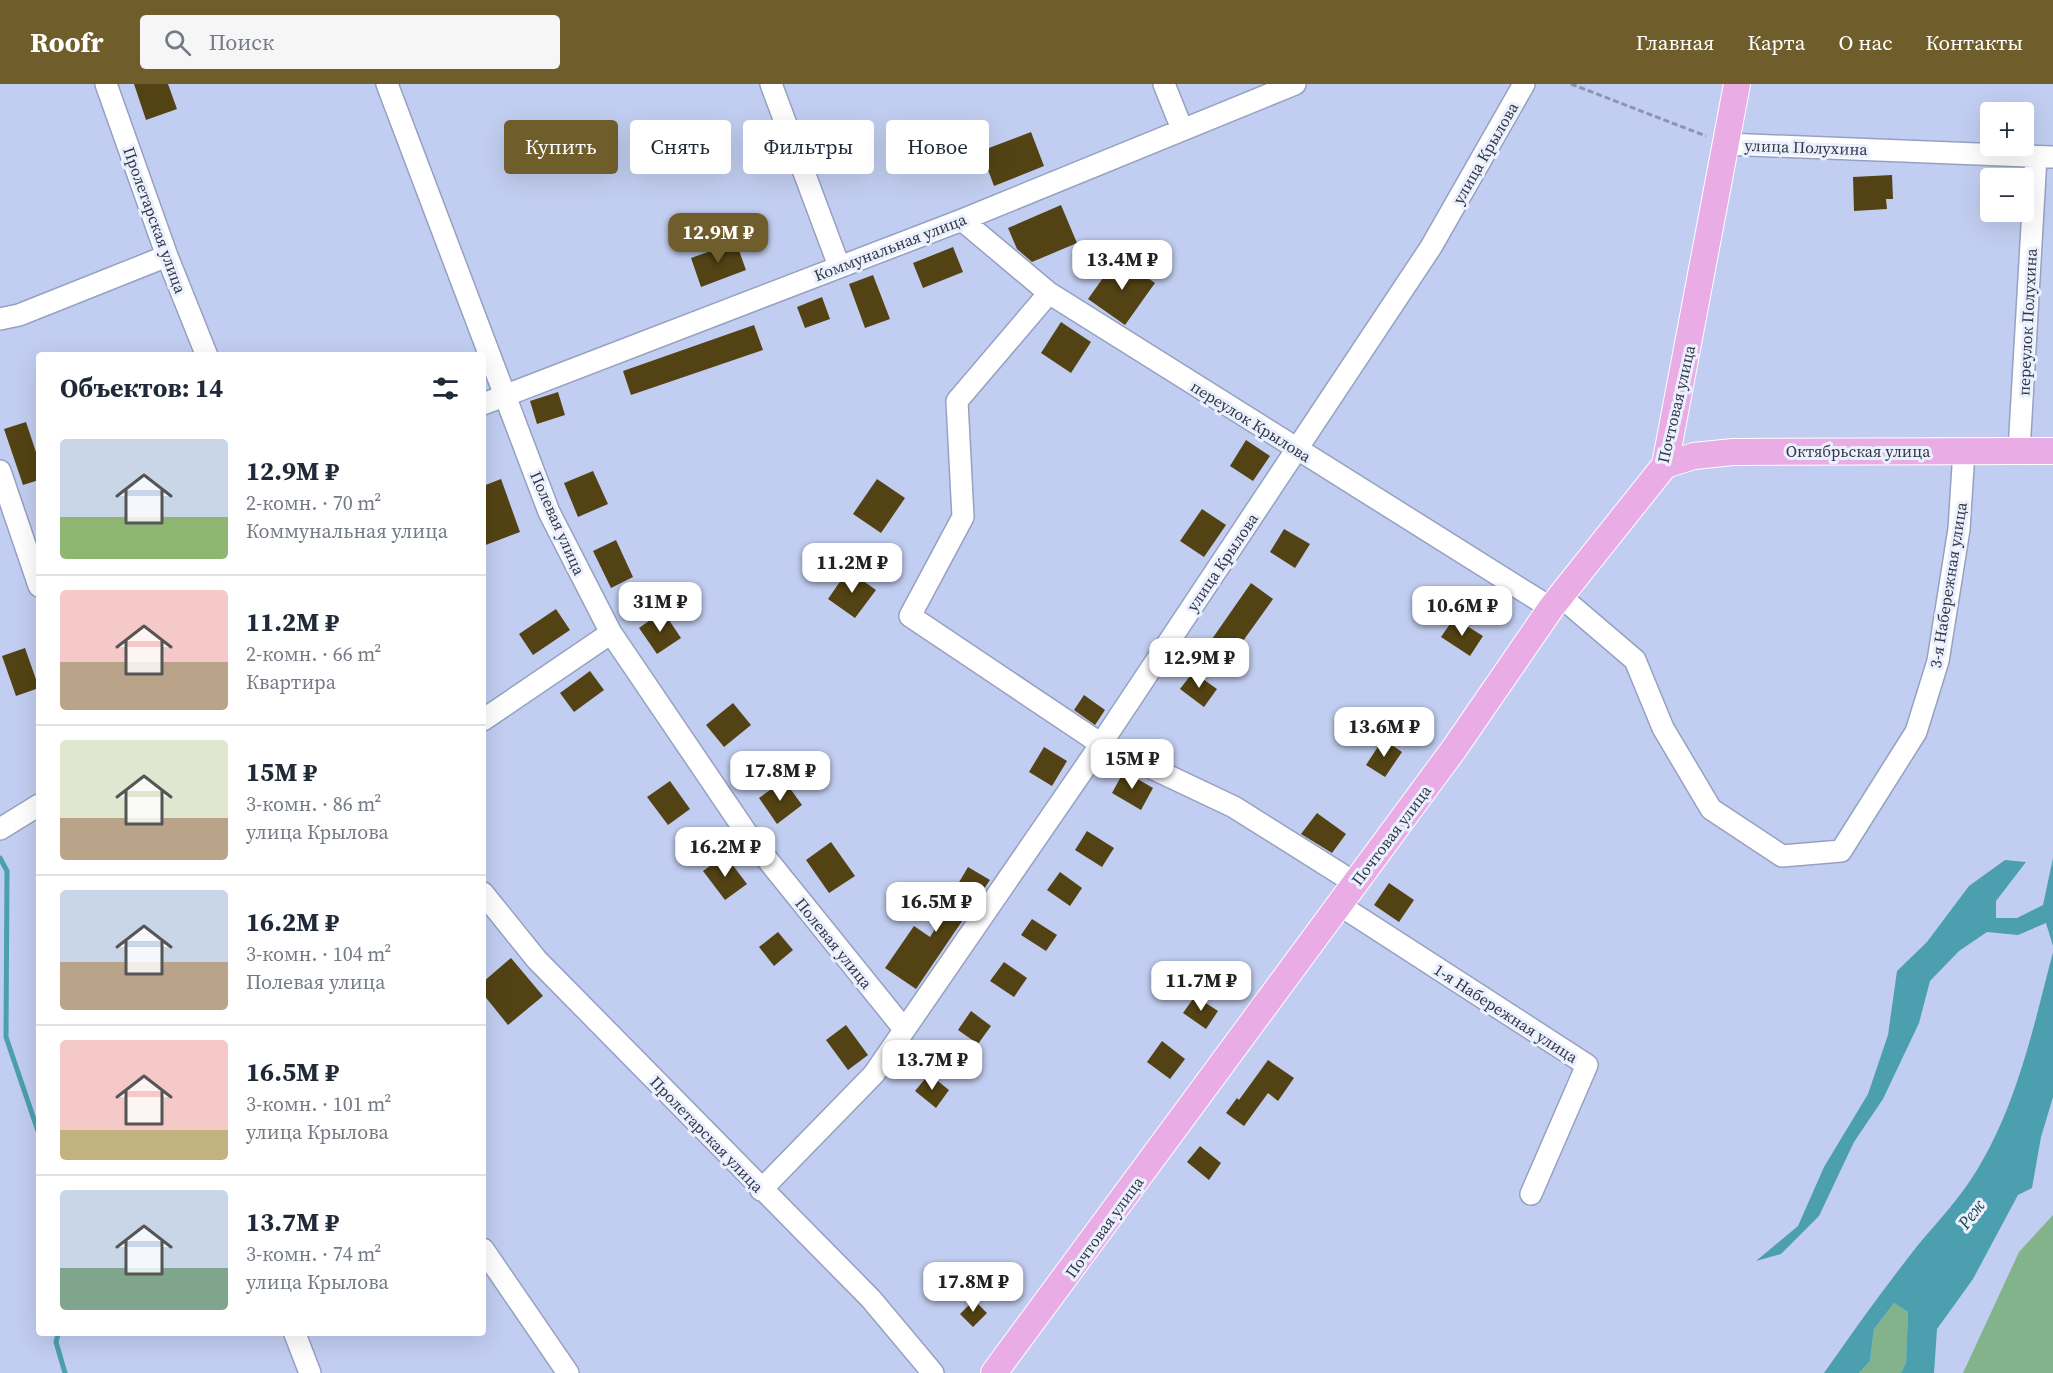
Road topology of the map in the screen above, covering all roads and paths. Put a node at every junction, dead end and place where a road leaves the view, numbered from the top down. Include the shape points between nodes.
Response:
1 (106, 84) edge
2 (387, 84) edge
3 (771, 84) edge
4 (1164, 84) edge
5 (1295, 84) edge
6 (1524, 84) edge
7 (1571, 84) edge
8 (1737, 84) edge
9 (1182, 129) junction
10 (1726, 144) junction
11 (2045, 157) edge
12 (962, 220) junction
13 (166, 256) junction
14 (838, 266) junction
15 (1049, 294) junction
16 (0, 319) edge
17 (205, 352) edge
18 (505, 395) junction
19 (486, 403) edge
20 (1296, 450) junction
21 (1964, 451) junction
22 (2019, 451) junction
23 (2053, 451) edge
24 (1665, 465) junction
25 (0, 471) edge
26 (36, 577) edge
27 (1556, 602) junction
28 (610, 633) junction
29 (486, 718) edge
30 (1101, 744) junction
31 (36, 807) edge
32 (8, 823) edge
33 (1782, 856) joint
34 (1355, 883) junction
35 (486, 897) edge
36 (1338, 904) junction
37 (904, 1029) junction
38 (761, 1190) junction
39 (1531, 1194) dead end
40 (486, 1253) edge
41 (296, 1336) edge
42 (310, 1373) edge
43 (568, 1373) edge
44 (933, 1373) edge
45 (994, 1373) edge

1 - 13 street, Пролетарская улица
2 - 18 street, Полевая улица
3 - 14 street
4 - 9 street
5 - 9 street, Коммунальная улица
6 - 20 street, улица Крылова via 1431,247
7 - 10 path, улица Полухина
8 - 10 main road, Почтовая улица
9 - 12 street, Коммунальная улица
10 - 11 street, улица Полухина
10 - 24 main road, Почтовая улица
11 - 22 street, переулок Полухина
12 - 14 street, Коммунальная улица
12 - 15 street, переулок Крылова
13 - 16 street via 19,315
13 - 17 street, Пролетарская улица
14 - 18 street, Коммунальная улица
15 - 20 street, переулок Крылова
15 - 30 street via 957,401 963,517 910,616
18 - 19 street, Коммунальная улица
18 - 28 street, Полевая улица via 549,512
20 - 27 street, переулок Крылова
20 - 30 street, улица Крылова
21 - 22 main road, Октябрьская улица
21 - 24 main road, Октябрьская улица via 1733,452 1694,456
21 - 33 street, 3-я Набережная улица via 1959,529 1938,662 1916,732 1841,851
22 - 23 main road, Октябрьская улица
24 - 27 main road, Почтовая улица
25 - 26 street
27 - 33 street, переулок Крылова via 1635,660 1663,728 1711,809
27 - 34 main road, Почтовая улица
28 - 29 street
28 - 37 street, Полевая улица via 750,838
30 - 34 street via 1234,807
30 - 37 street, улица Крылова
31 - 32 street
34 - 36 main road, Почтовая улица
35 - 38 street, Пролетарская улица via 537,960
36 - 39 street, 1-я Набережная улица via 1587,1065
36 - 45 main road, Почтовая улица
37 - 38 street, улица Крылова via 874,1074
38 - 44 street, Пролетарская улица via 871,1299
40 - 43 street
41 - 42 street

